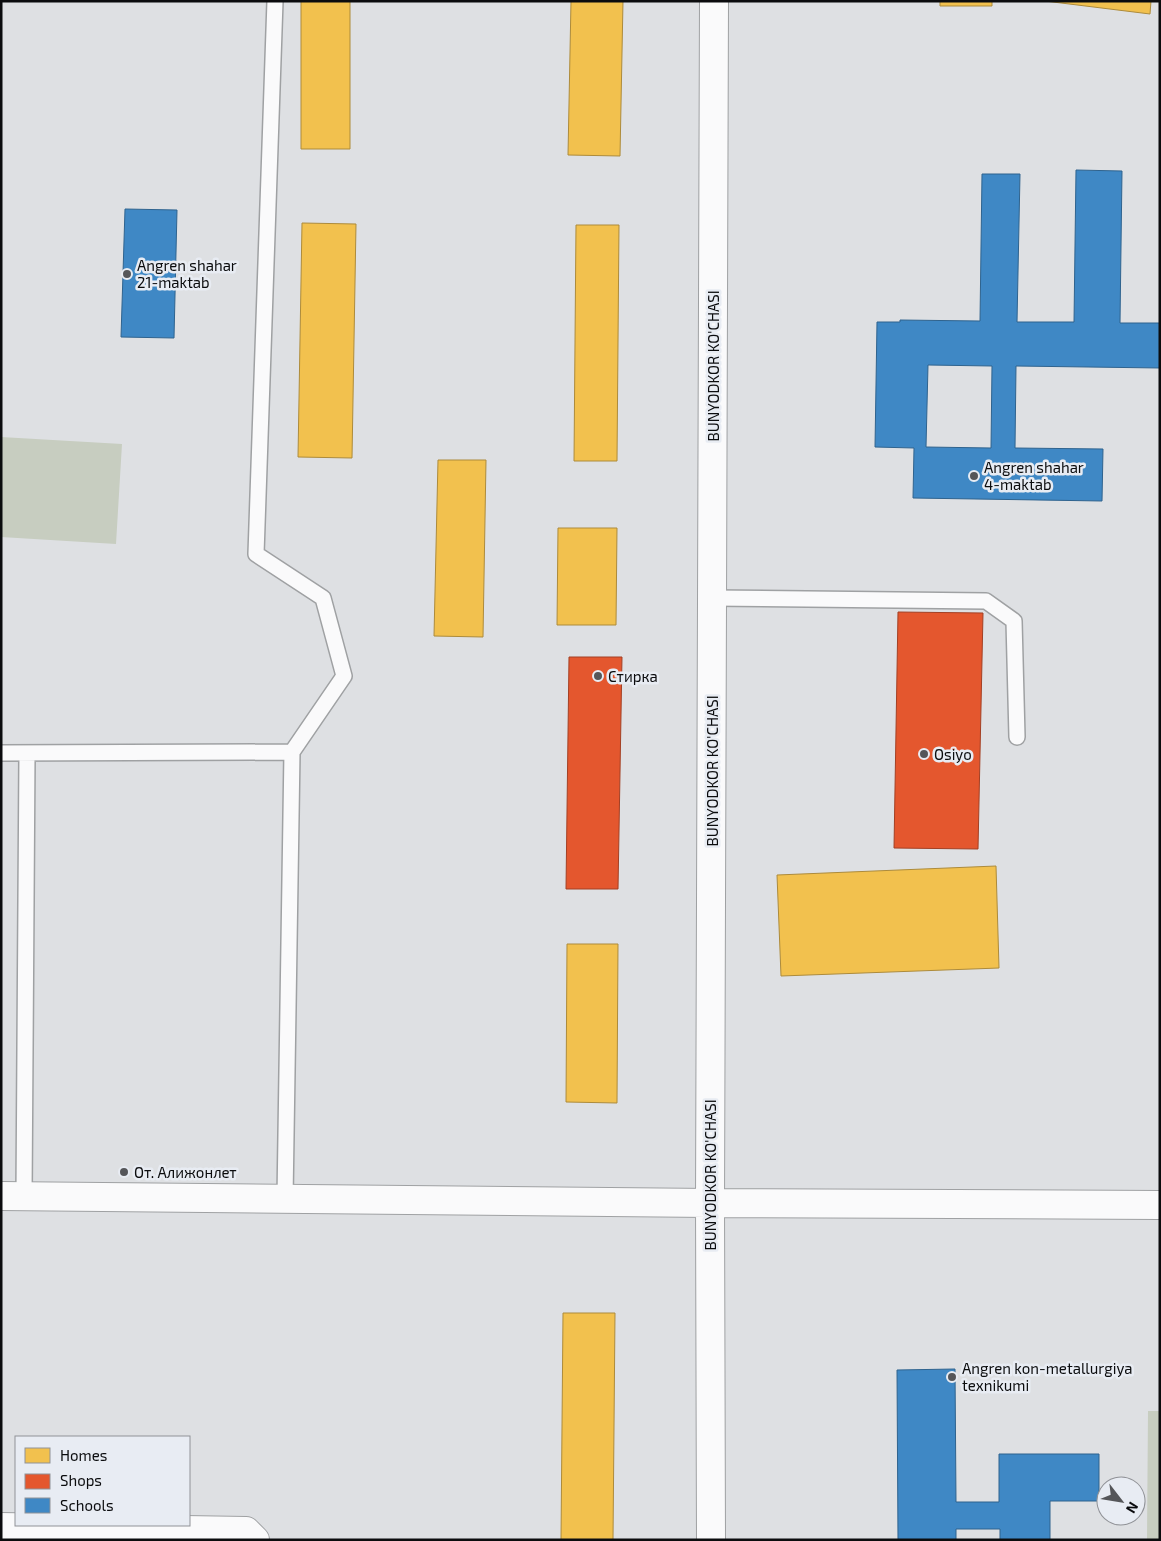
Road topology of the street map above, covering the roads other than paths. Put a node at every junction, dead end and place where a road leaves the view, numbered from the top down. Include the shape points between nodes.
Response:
1 (276, 1) edge
2 (714, 1) edge
3 (712, 598) junction
4 (1017, 737) dead end
5 (292, 752) junction
6 (1, 753) edge
7 (27, 753) junction
8 (13, 1196) edge
9 (285, 1199) junction
10 (710, 1203) junction
11 (1160, 1205) edge
12 (1, 1527) edge
13 (255, 1540) edge
14 (712, 1540) edge

1 - 5 lane via 256,554 323,598 344,676
2 - 3 main road, BUNYODKOR KO'CHASI
3 - 4 lane via 986,601 1014,620
3 - 10 main road, BUNYODKOR KO'CHASI
5 - 7 lane
5 - 9 lane
6 - 7 lane
7 - 8 lane
8 - 9 main road
9 - 10 main road
10 - 11 main road
10 - 14 main road, BUNYODKOR KO'CHASI
12 - 13 main road via 246,1531

